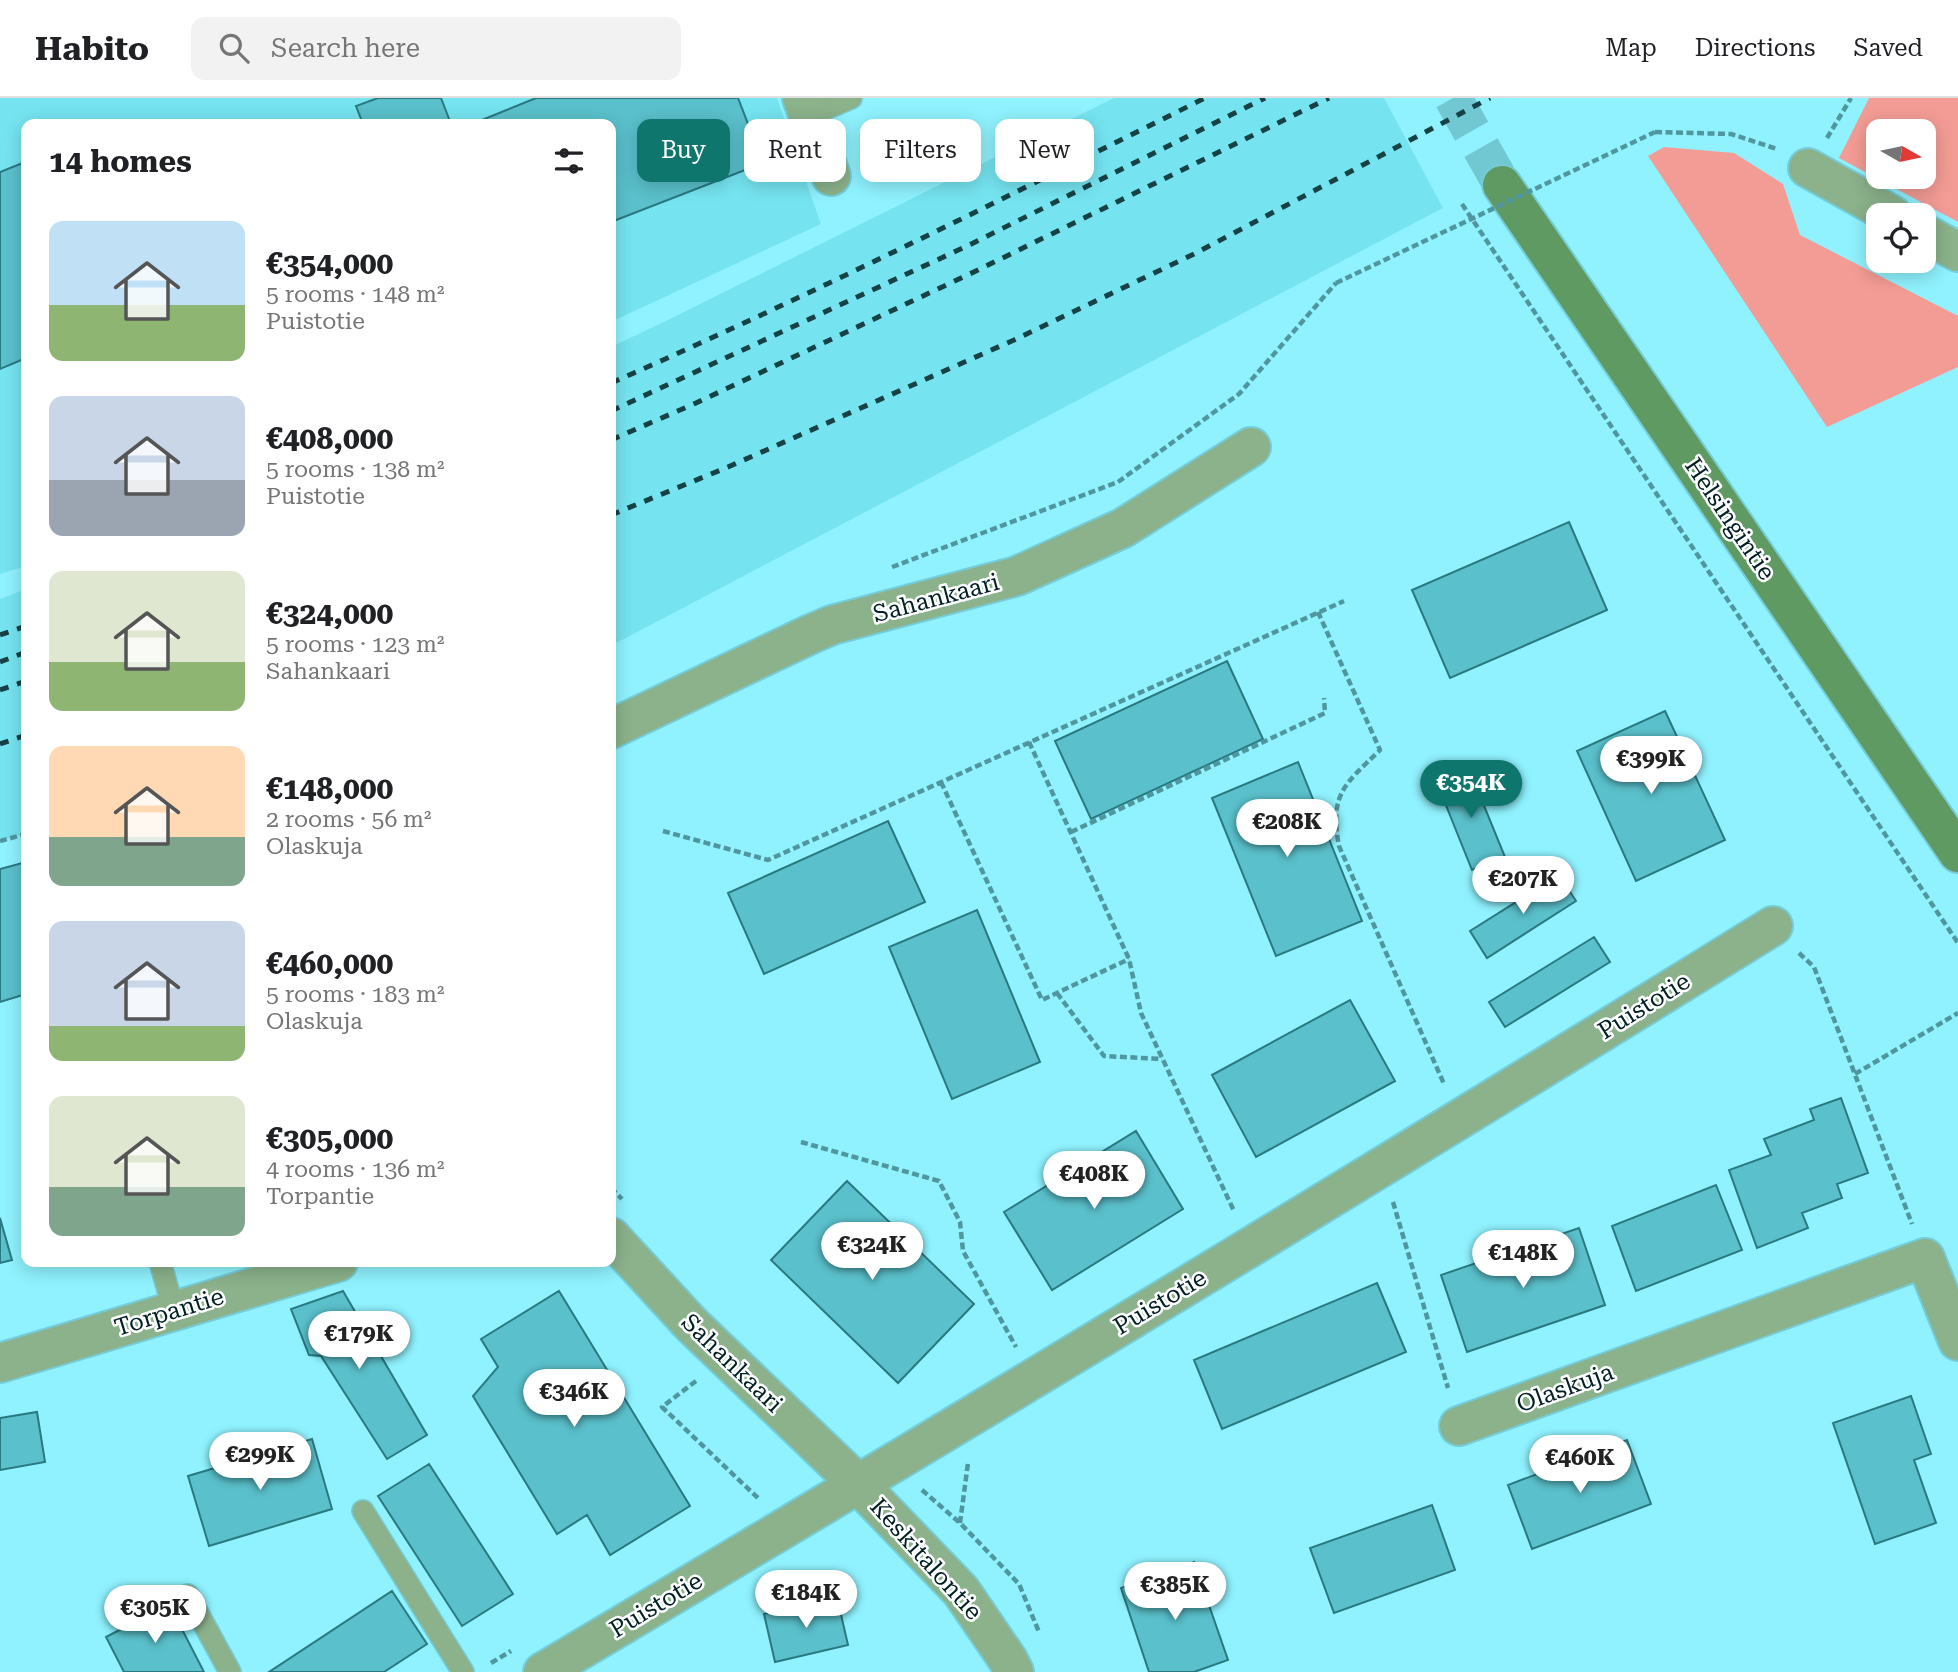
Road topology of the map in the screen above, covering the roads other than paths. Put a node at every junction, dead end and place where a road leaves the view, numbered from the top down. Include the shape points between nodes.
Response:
1 (851, 98) edge
2 (806, 107) edge
3 (1808, 168) road end
4 (1502, 186) tunnel mouth
5 (1871, 203) edge
6 (1936, 240) edge
7 (1958, 252) edge
8 (1251, 447) dead end
9 (616, 727) edge
10 (1958, 853) edge
11 (1773, 926) road end
12 (616, 1242) edge
13 (161, 1267) edge
14 (321, 1267) edge
15 (174, 1311) junction
16 (1958, 1341) edge
17 (0, 1363) edge
18 (1459, 1426) road end
19 (858, 1484) junction
20 (363, 1511) dead end
21 (188, 1595) dead end
22 (230, 1672) edge
23 (463, 1672) edge
24 (544, 1672) edge
25 (1014, 1672) edge

1 - 2 lane
3 - 5 street
4 - 10 main road, Helsingintie
6 - 7 street
8 - 9 street, Sahankaari via 1123,528 1017,576 832,625
11 - 19 street, Puistotie via 1383,1168
12 - 19 street, Sahankaari via 691,1324
13 - 15 lane
14 - 15 street, Torpantie
15 - 17 street, Torpantie
16 - 18 street, Olaskuja via 1925,1258
19 - 24 street, Puistotie
19 - 25 street, Keskitalontie via 961,1591
20 - 23 lane
21 - 22 lane

